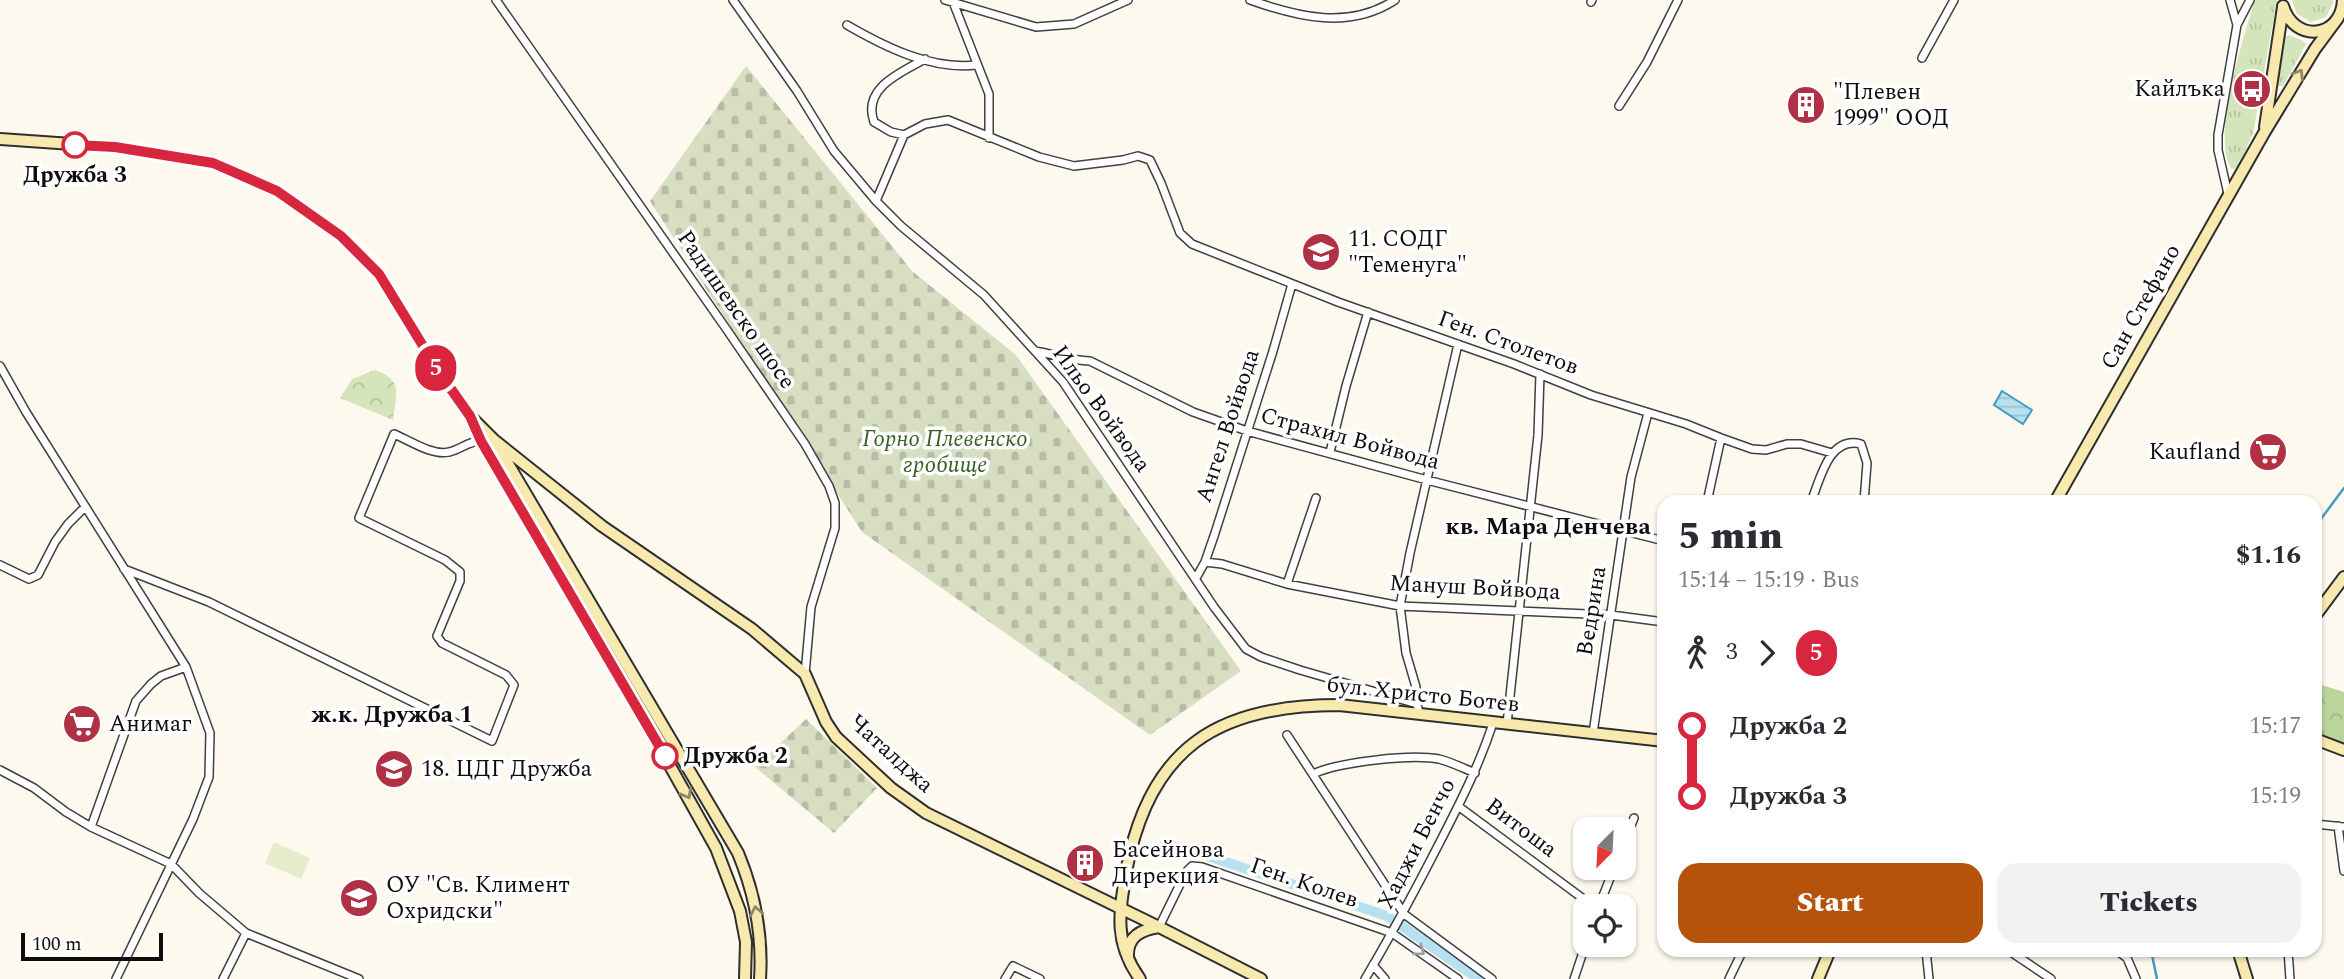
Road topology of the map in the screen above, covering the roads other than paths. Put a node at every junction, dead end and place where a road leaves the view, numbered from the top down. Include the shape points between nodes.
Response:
1 (496, 0) edge
2 (733, 0) edge
3 (1128, 0) edge
4 (1250, 0) edge
5 (1395, 0) edge
6 (1678, 0) edge
7 (1954, 0) edge
8 (2230, 0) edge
9 (2249, 0) edge
10 (2343, 0) edge
11 (949, 1) edge
12 (2283, 3) edge
13 (2338, 18) junction
14 (847, 25) dead end
15 (2237, 25) junction
16 (1922, 58) dead end
17 (925, 60) junction
18 (976, 65) junction
19 (1619, 106) dead end
20 (2264, 133) junction
21 (904, 135) junction
22 (989, 138) junction
23 (0, 139) edge
24 (2228, 194) junction
25 (876, 201) junction
26 (1292, 284) junction
27 (1368, 312) junction
28 (1458, 344) junction
29 (1035, 351) junction
30 (0, 366) edge
31 (1540, 374) junction
32 (1648, 413) junction
33 (470, 416) junction
34 (1247, 431) junction
35 (1721, 438) junction
36 (494, 440) junction
37 (481, 441) junction
38 (1330, 452) junction
39 (1832, 453) junction
40 (1427, 480) junction
41 (1709, 495) edge
42 (1814, 495) edge
43 (1865, 495) edge
44 (2059, 495) edge
45 (1315, 498) dead end
46 (1530, 505) junction
47 (85, 507) junction
48 (1624, 529) junction
49 (1657, 539) edge
50 (1205, 562) junction
51 (0, 565) edge
52 (124, 569) junction
53 (2344, 577) edge
54 (1196, 578) junction
55 (1287, 584) junction
56 (1400, 606) junction
57 (2322, 607) edge
58 (1518, 610) junction
59 (1611, 615) junction
60 (1657, 621) edge
61 (186, 667) junction
62 (805, 674) junction
63 (1418, 709) junction
64 (1493, 723) junction
65 (1507, 724) junction
66 (1592, 733) junction
67 (1287, 735) dead end
68 (1657, 740) edge
69 (2322, 742) edge
70 (2344, 750) edge
71 (0, 770) edge
72 (1475, 773) junction
73 (1313, 774) junction
74 (1458, 806) junction
75 (2322, 825) edge
76 (91, 827) junction
77 (2341, 827) edge
78 (171, 864) junction
79 (2344, 871) edge
80 (1577, 894) edge
81 (1122, 909) junction
82 (1398, 924) junction
83 (1159, 927) junction
84 (246, 933) junction
85 (1581, 957) edge
86 (1740, 957) edge
87 (1827, 957) edge
88 (1927, 957) edge
89 (2018, 957) edge
90 (2126, 957) edge
91 (2240, 957) edge
92 (2288, 957) edge
93 (1130, 965) junction
94 (1373, 965) junction
95 (116, 979) edge
96 (223, 979) edge
97 (359, 979) edge
98 (745, 979) edge
99 (760, 979) edge
100 (1005, 979) edge
101 (1040, 979) edge
102 (1140, 979) edge
103 (1261, 979) edge
104 (1365, 979) edge
105 (1385, 979) edge
106 (1458, 979) edge
107 (1492, 979) edge
108 (1574, 979) edge
109 (1729, 979) edge
110 (1818, 979) edge
111 (1930, 979) edge
112 (2051, 979) edge
113 (2136, 979) edge
114 (2247, 979) edge
115 (2290, 979) edge

1 - 62 street, Радишевско шосе via 758,375 829,486 835,503 835,528 811,607
2 - 25 street, Ильо Войвода via 834,151
3 - 11 street via 1074,24 1036,27
4 - 5 street via 1328,19 1356,16
6 - 19 street
7 - 16 street
8 - 15 street
9 - 15 street
10 - 13 street
11 - 18 street via 968,36
12 - 13 street via 2291,23 2306,31 2324,29
12 - 20 street, Сан Стефано
20 -> 13 street, Сан Стефано
14 - 17 street via 883,46
15 - 24 street via 2218,135
17 - 18 street via 960,67
17 - 21 street via 888,80 873,100 874,122
18 - 22 street via 989,93
20 - 24 street, Сан Стефано
21 - 22 street via 925,124 948,120
21 - 25 street
22 - 26 street, Ген. Столетов via 1074,166 1138,156 1150,160 1180,233 1192,244
23 - 33 street via 115,147 213,163 277,191 341,236 379,274
24 - 44 street, Сан Стефано
25 - 29 street, Ильо Войвода via 985,295
26 - 27 street, Ген. Столетов
26 - 34 street, Ангел Войвода
27 - 28 street, Ген. Столетов
27 - 38 street
28 - 31 street, Ген. Столетов
28 - 40 street
29 - 34 street, Страхил Войвода via 1090,361 1193,412
29 - 54 street, Ильо Войвода via 1063,382
30 - 47 street
31 - 32 street, Ген. Столетов
31 - 46 street
32 - 35 street, Ген. Столетов
32 - 48 street, Ведрина via 1631,477
33 - 36 street
33 - 37 street
34 - 38 street, Страхил Войвода
34 - 50 street, Ангел Войвода
35 - 39 street, Ген. Столетов via 1752,449 1801,444
35 - 41 street
36 - 37 street
36 - 62 street, Чаталджа via 631,548 752,629
99 -> 36 street via 756,905 738,853
37 - 52 street via 440,452 394,433 359,518 445,560 460,572 437,636 442,643 506,675 514,685 492,741 209,602
37 -> 98 street via 716,848 740,911 746,942
38 - 40 street, Страхил Войвода
39 - 42 street
39 - 43 street via 1841,444 1861,444 1867,463
40 - 46 street, Страхил Войвода
40 - 56 street
45 - 55 street
46 - 48 street, Страхил Войвода
46 - 58 street
47 - 51 street via 55,542 38,575 29,579
47 - 52 street
48 - 49 street, Страхил Войвода
48 - 59 street, Ведрина
50 - 54 street, Ангел Войвода
50 - 55 street, Мануш Войвода
52 - 61 street
53 - 57 street
54 - 63 street, Ильо Войвода via 1246,649
55 - 56 street, Мануш Войвода
56 - 58 street, Мануш Войвода
56 - 63 street
58 - 59 street, Мануш Войвода
58 - 65 street
59 - 60 street, Мануш Войвода
59 - 66 street, Ведрина
61 - 76 street via 161,676 136,701
61 - 78 street via 209,733 211,755 209,777
62 - 81 street, Чаталджа via 836,737 891,788 926,813
63 - 64 street, бул. Христо Ботев
63 - 81 street, бул. Христо Ботев via 1291,707 1248,715 1199,738 1174,762 1146,803 1132,845
64 - 65 street, бул. Христо Ботев
64 - 72 street, Хаджи Бенчо
65 - 66 street, бул. Христо Ботев
66 - 68 street, бул. Христо Ботев
67 - 73 street
69 - 70 street
71 - 76 street
72 - 73 street via 1449,762 1422,758 1337,765
72 - 74 street, Хаджи Бенчо
73 - 82 street
74 - 80 street, Витоша
74 - 82 street, Хаджи Бенчо
75 - 77 street
76 - 78 street
77 - 79 street
78 - 84 street
78 - 95 street
81 - 83 street, Чаталджа
81 - 93 street, бул. Христо Ботев via 1122,945
82 - 83 street, Ген. Колев via 1192,866
82 - 94 street, Хаджи Бенчо
82 -> 106 street, Ген. Колев
82 - 107 street, Ген. Колев
83 - 93 street via 1142,930 1132,938
83 - 103 street, Чаталджа
84 - 96 street
84 - 97 street
85 - 108 street
86 - 109 street
87 - 110 street
88 - 111 street
89 - 112 street
90 - 113 street
91 - 114 street
92 - 115 street
93 - 102 street, бул. Христо Ботев
94 - 104 street, Хаджи Бенчо
94 - 105 street
100 - 101 street via 1013,966

